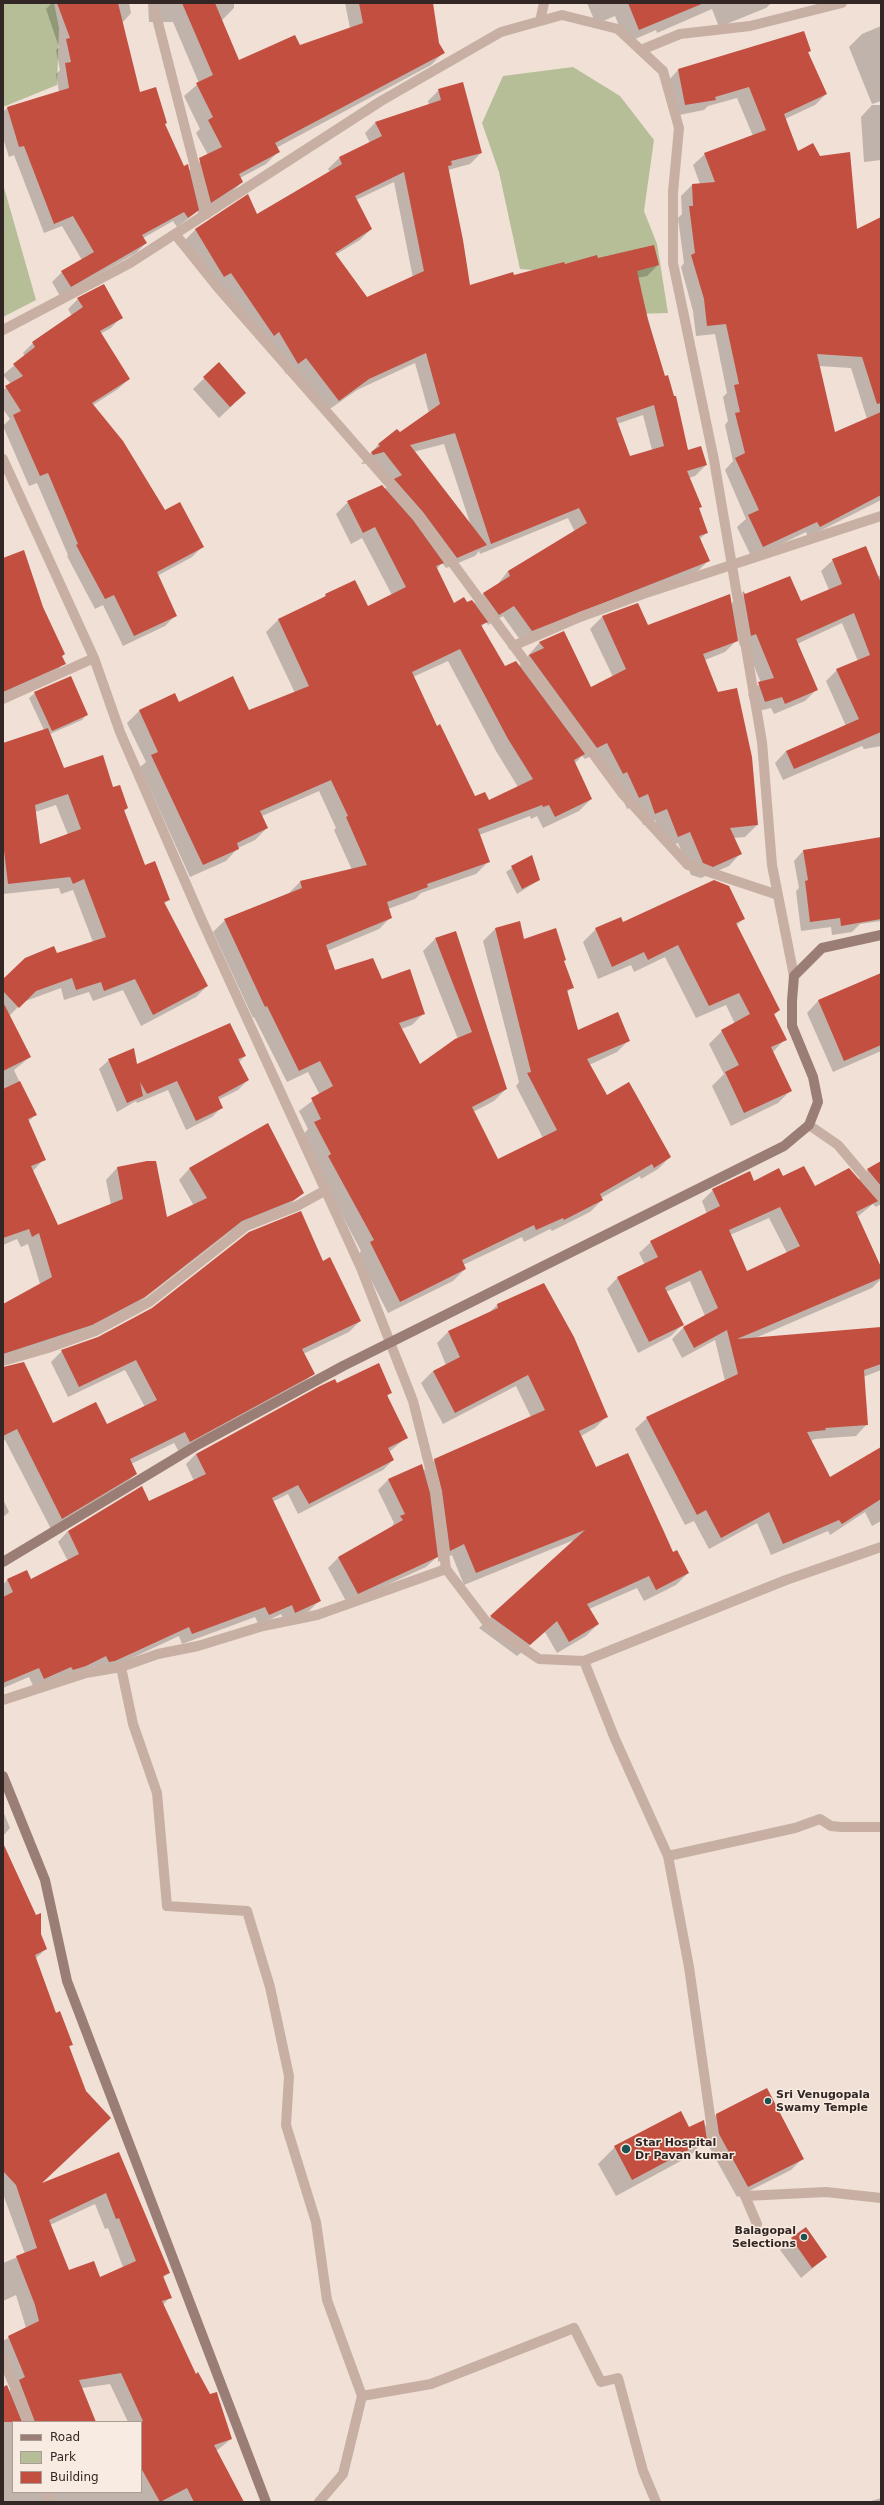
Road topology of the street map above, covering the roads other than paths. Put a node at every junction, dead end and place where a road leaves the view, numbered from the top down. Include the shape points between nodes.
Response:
1 (153, 3) edge
2 (544, 3) edge
3 (842, 3) edge
4 (540, 21) junction
5 (641, 50) junction
6 (207, 214) junction
7 (175, 234) junction
8 (3, 330) edge
9 (3, 459) edge
10 (881, 516) edge
11 (732, 566) junction
12 (513, 646) junction
13 (94, 658) junction
14 (3, 699) edge
15 (778, 895) junction
16 (881, 935) edge
17 (794, 976) junction
18 (809, 1125) junction
19 (326, 1190) junction
20 (881, 1196) edge
21 (389, 1343) junction
22 (3, 1362) edge
23 (881, 1547) edge
24 (3, 1562) edge
25 (446, 1568) junction
26 (584, 1661) junction
27 (121, 1667) junction
28 (3, 1700) edge
29 (3, 1776) edge
30 (881, 1827) edge
31 (668, 1856) junction
32 (745, 2196) junction
33 (881, 2198) edge
34 (757, 2224) dead end
35 (3, 2359) edge
36 (362, 2396) junction
37 (29, 2421) edge
38 (266, 2502) edge
39 (319, 2502) edge
40 (656, 2502) edge

1 - 6 street
2 - 4 street
3 - 5 street via 750,26 680,34
4 - 5 street via 562,15 618,29
4 - 6 street via 501,32 381,100
5 - 11 street via 663,71 679,128 673,192 673,263 714,460
6 - 7 street
7 - 8 street via 130,263
7 - 12 street via 220,290 418,516
9 - 13 street
10 - 11 street
11 - 12 street via 580,617
11 - 15 street via 762,742 772,865
12 - 15 street via 622,793 688,865
13 - 14 street
13 - 19 street via 120,732
15 - 17 street
16 - 17 main road via 822,948
17 - 18 main road via 792,1026 813,1077 818,1102
18 - 20 street via 838,1145
18 - 21 main road via 784,1146
19 - 21 street via 361,1268
19 - 22 street via 297,1206 246,1226 149,1302 95,1331
21 - 24 main road via 199,1444
21 - 25 street via 413,1401 419,1424 436,1492
23 - 26 street via 786,1580
25 - 26 street via 488,1624 540,1659
25 - 27 street via 317,1616 263,1626 198,1646 158,1654
26 - 31 street via 615,1739
27 - 28 street via 86,1673
27 - 36 street via 133,1724 157,1793 167,1906 247,1911 270,1987 289,2076 286,2126 316,2222 327,2300
29 - 38 main road via 45,1880 67,1981
30 - 31 street via 841,1828 831,1826 820,1819 796,1828
31 - 32 street via 689,1967 714,2137
32 - 33 street via 826,2192
32 - 34 street
35 - 37 street
36 - 39 street via 343,2474
36 - 40 street via 431,2384 574,2328 601,2382 618,2378 643,2471

